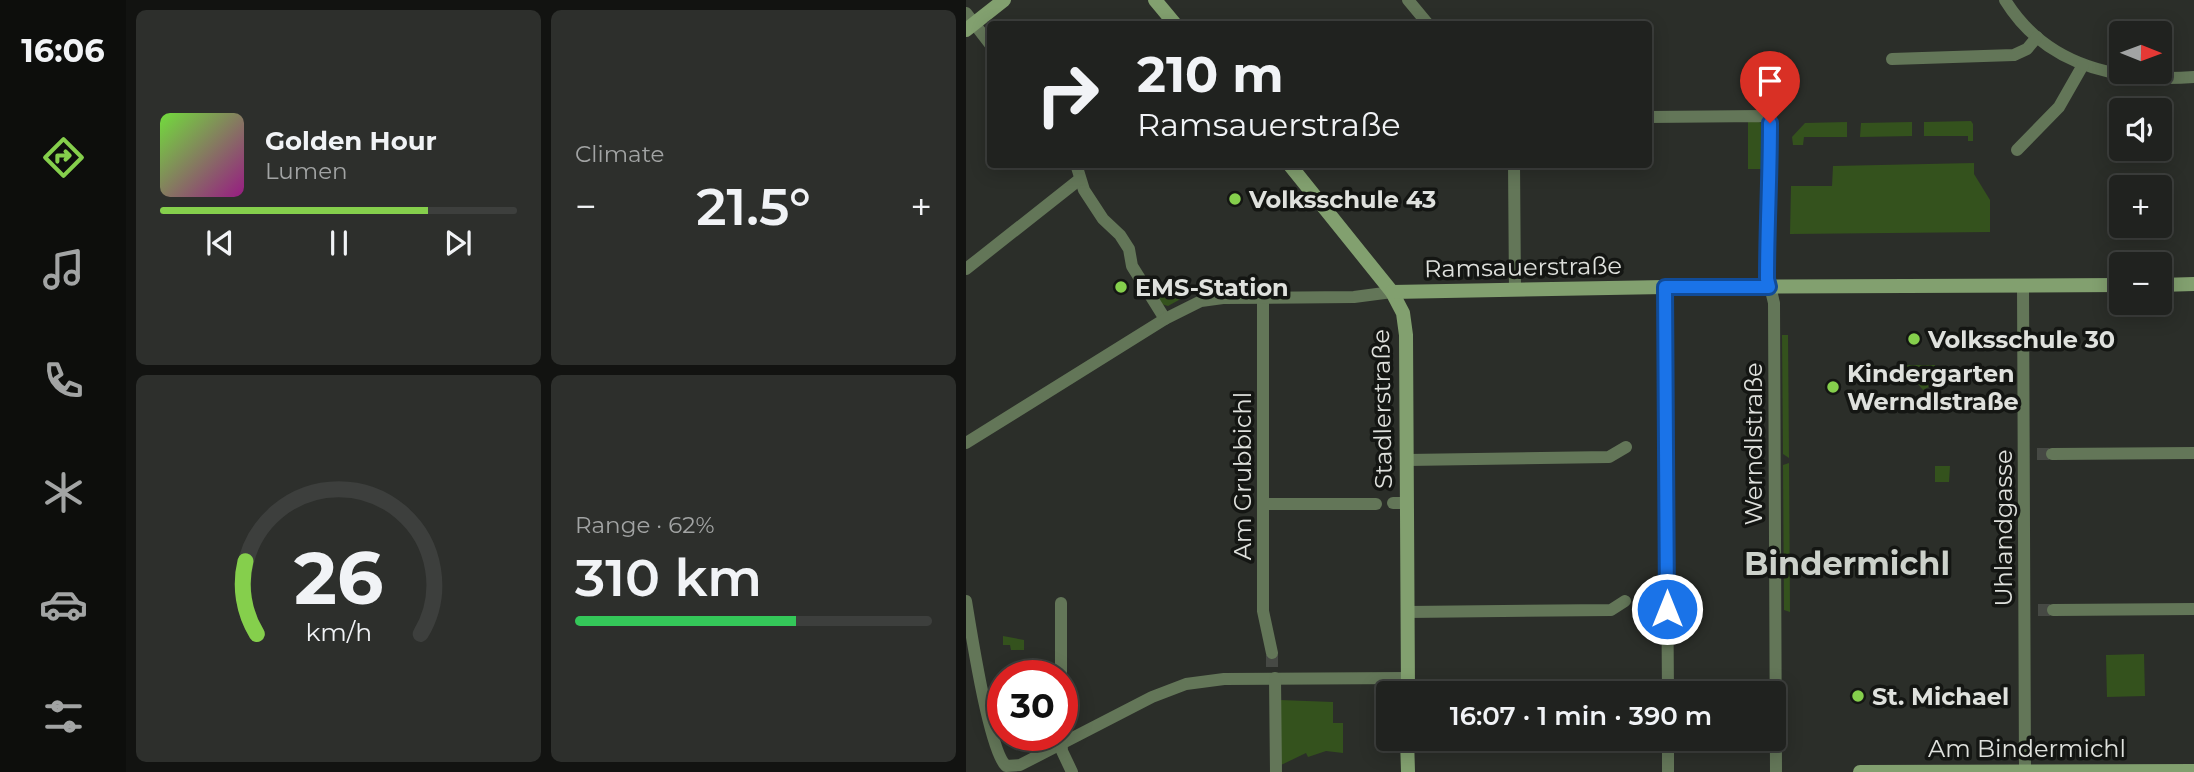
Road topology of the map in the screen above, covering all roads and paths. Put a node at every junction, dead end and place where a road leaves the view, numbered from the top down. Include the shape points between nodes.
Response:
1 (1004, 0) edge
2 (1155, 0) edge
3 (1408, 0) edge
4 (2005, 0) edge
5 (1172, 21) edge
6 (1426, 21) edge
7 (969, 22) edge
8 (2037, 37) junction
9 (987, 41) edge
10 (1892, 59) dead end
11 (2083, 65) junction
12 (2194, 77) edge
13 (1652, 117) edge
14 (2017, 150) dead end
15 (1077, 168) edge
16 (1292, 168) edge
17 (1514, 168) edge
18 (1080, 179) junction
19 (966, 269) edge
20 (2194, 284) edge
21 (2109, 285) edge
22 (2172, 285) edge
23 (2023, 286) junction
24 (1665, 287) junction
25 (1769, 287) junction
26 (1515, 290) junction
27 (1392, 292) junction
28 (1263, 297) junction
29 (1165, 318) junction
30 (966, 443) edge
31 (1626, 447) dead end
32 (2194, 453) edge
33 (2052, 454) tunnel mouth
34 (1407, 460) junction
35 (1263, 504) junction
36 (1376, 504) dead end
37 (966, 601) edge
38 (1625, 601) dead end
39 (1061, 603) dead end
40 (2194, 609) edge
41 (2024, 610) junction
42 (2038, 610) tunnel mouth
43 (2053, 610) tunnel mouth
44 (1408, 612) junction
45 (1272, 653) tunnel mouth
46 (1061, 660) edge
47 (1273, 675) junction
48 (1408, 681) edge
49 (1668, 681) edge
50 (1376, 683) edge
51 (987, 707) edge
52 (1078, 731) edge
53 (998, 751) edge
54 (1042, 751) edge
55 (1062, 751) edge
56 (1408, 751) edge
57 (1668, 751) edge
58 (2025, 771) edge
59 (2127, 771) edge
60 (2194, 771) edge
61 (1072, 772) edge
62 (1276, 772) edge
63 (1408, 772) edge
64 (1668, 772) edge
65 (1776, 772) edge
66 (1862, 772) edge

1 - 7 street
2 - 5 street
3 - 6 street
4 - 8 street
7 - 9 street
8 - 10 street via 2014,55
8 - 11 street
11 - 12 street via 2131,77
11 - 14 street via 2059,107
13 - 25 street, Werndlstraße via 1769,118
15 - 18 street
16 - 27 street, Stadlerstraße
17 - 26 street
18 - 19 street
18 - 29 street via 1103,219 1129,249 1132,266
20 - 22 street
21 - 23 street, Ramsauerstraße
23 - 25 street, Ramsauerstraße
23 - 41 street, Uhlandgasse via 2030,454
24 - 25 street, Ramsauerstraße
24 - 26 street, Ramsauerstraße
24 - 49 street
25 - 65 street, Werndlstraße via 1774,303
26 - 27 street, Ramsauerstraße
27 - 28 street, Ramsauerstraße via 1354,297
27 - 34 street, Stadlerstraße via 1405,324
28 - 29 street, Ramsauerstraße via 1201,301
28 - 35 street, Am Grubbichl
29 - 30 street, Ramsauerstraße
31 - 34 street via 1609,457
32 - 33 street
34 - 44 street, Stadlerstraße via 1400,503
35 - 36 street
35 - 45 street, Am Grubbichl via 1263,611
37 - 51 street
38 - 44 street via 1612,610
39 - 46 street
40 - 43 street
41 - 42 street
41 - 58 street, Uhlandgasse
44 - 48 street, Stadlerstraße
47 - 50 street
47 - 52 street via 1171,688
47 - 62 street
53 - 54 street via 1006,766 1020,765
55 - 61 street
56 - 63 street
57 - 64 street
58 - 59 street, Am Bindermichl
58 - 66 street, Am Bindermichl
59 - 60 street, Am Bindermichl

